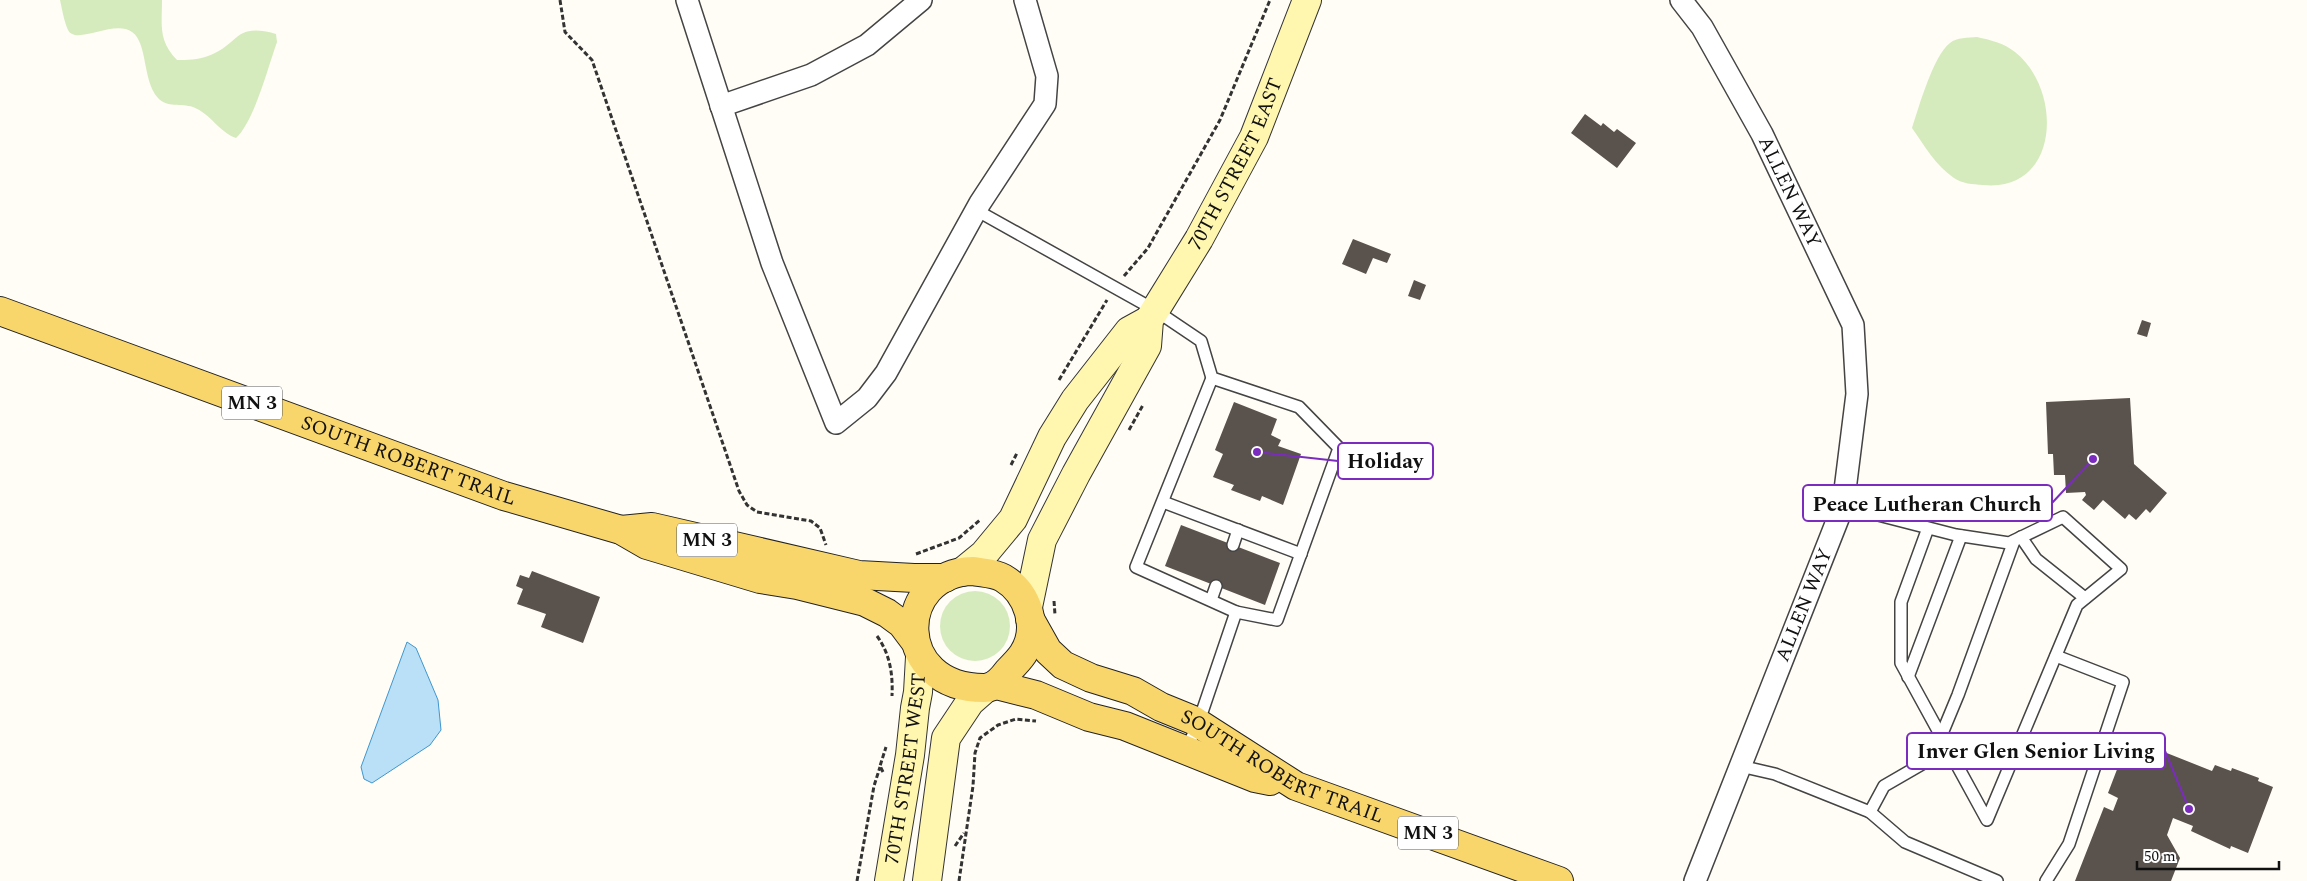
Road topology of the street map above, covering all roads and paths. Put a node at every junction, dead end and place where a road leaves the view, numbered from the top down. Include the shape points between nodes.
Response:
1 (560, 0) edge
2 (687, 0) edge
3 (921, 0) edge
4 (1025, 0) edge
5 (1270, 0) edge
6 (1307, 0) edge
7 (1681, 0) edge
8 (722, 106) junction
9 (976, 210) junction
10 (1114, 288) junction
11 (0, 310) edge
12 (1152, 315) junction
13 (1212, 378) junction
14 (1056, 386) dead end
15 (1146, 399) dead end
16 (1127, 433) dead end
17 (1018, 451) dead end
18 (1009, 472) dead end
19 (1163, 502) junction
20 (1843, 506) junction
21 (985, 514) dead end
22 (1928, 528) junction
23 (622, 530) junction
24 (1238, 530) junction
25 (1961, 536) junction
26 (2018, 539) junction
27 (1233, 545) dead end
28 (828, 550) dead end
29 (1301, 554) junction
30 (912, 556) dead end
31 (954, 575) junction
32 (1216, 586) dead end
33 (1054, 597) dead end
34 (2085, 598) junction
35 (1211, 600) junction
36 (1236, 612) junction
37 (1038, 615) junction
38 (871, 631) dead end
39 (917, 648) junction
40 (2056, 656) junction
41 (1908, 677) junction
42 (991, 686) junction
43 (892, 700) dead end
44 (1042, 721) dead end
45 (1198, 724) junction
46 (1941, 736) junction
47 (1948, 749) junction
48 (1186, 750) junction
49 (880, 766) dead end
50 (1740, 766) junction
51 (1296, 786) junction
52 (1870, 812) junction
53 (857, 881) edge
54 (889, 881) edge
55 (927, 881) edge
56 (959, 881) edge
57 (1559, 881) edge
58 (1695, 881) edge
59 (1997, 881) edge
60 (2046, 881) edge

1 - 28 path via 565,32 592,60 739,491 747,505 757,512 811,521 820,528
2 - 8 street
3 - 8 street via 867,45 811,75
4 - 9 street via 1047,76 1045,104
5 - 10 path via 1220,120 1148,248
6 - 12 main road, 70TH STREET EAST via 1254,137 1199,239
7 - 20 street, ALLEN WAY via 1702,27 1762,134 1853,325 1857,394
8 - 9 street via 772,263 836,423 867,398 886,372
9 - 10 lane
10 - 12 lane
10 - 14 path
11 - 23 main road, SOUTH ROBERT TRAIL / MN 3 via 504,496
12 - 13 lane via 1201,342
12 - 31 main road, 70TH STREET EAST via 1129,330 1075,400 1052,437 1013,519 984,554
12 - 37 main road, 70TH STREET EAST via 1147,346 1042,540
13 - 19 lane
13 - 29 lane via 1299,407 1340,448
15 - 16 path
17 - 18 path
19 - 24 lane
19 - 35 lane via 1136,567
20 - 22 lane
20 - 50 street, ALLEN WAY
21 - 30 path via 958,538
22 - 25 lane
22 - 41 lane via 1902,602 1901,663
23 - 31 main road, SOUTH ROBERT TRAIL / MN 3 via 652,527 859,574 906,578
23 - 39 main road, SOUTH ROBERT TRAIL / MN 3 via 647,545 708,565 865,602 902,624
24 - 27 lane
24 - 29 lane
25 - 26 lane via 2010,543
25 - 41 lane
26 - 34 lane via 2036,559
26 - 34 lane via 2063,517 2122,569
26 - 46 lane
29 - 36 lane via 1277,620
31 - 37 main road via 984,573 1001,577 1015,587
31 - 39 main road via 925,595 918,608 915,618
32 - 35 lane
33 - 37 path
34 - 40 lane via 2077,605
35 - 36 lane
36 - 45 lane
37 - 42 main road via 1024,653
37 - 45 main road, SOUTH ROBERT TRAIL / MN 3 via 1048,651 1063,664 1091,678 1133,691
38 - 43 path via 886,650
39 - 42 main road via 934,671 946,679
39 - 54 main road, 70TH STREET WEST via 918,692
40 - 47 lane via 1987,820
40 - 60 lane via 2123,682 2069,844
41 - 46 lane
42 - 48 main road via 1036,695
42 - 55 main road, 70TH STREET WEST via 970,702 946,738
44 - 56 path via 1016,719 998,725 980,738
45 - 48 lane
45 - 51 main road, SOUTH ROBERT TRAIL / MN 3
46 - 47 lane
47 - 52 lane via 1884,786
48 - 51 main road via 1255,778
49 - 53 path
50 - 52 lane via 1776,774
50 - 58 street, ALLEN WAY
51 - 57 main road, SOUTH ROBERT TRAIL / MN 3
52 - 59 lane via 1905,842

